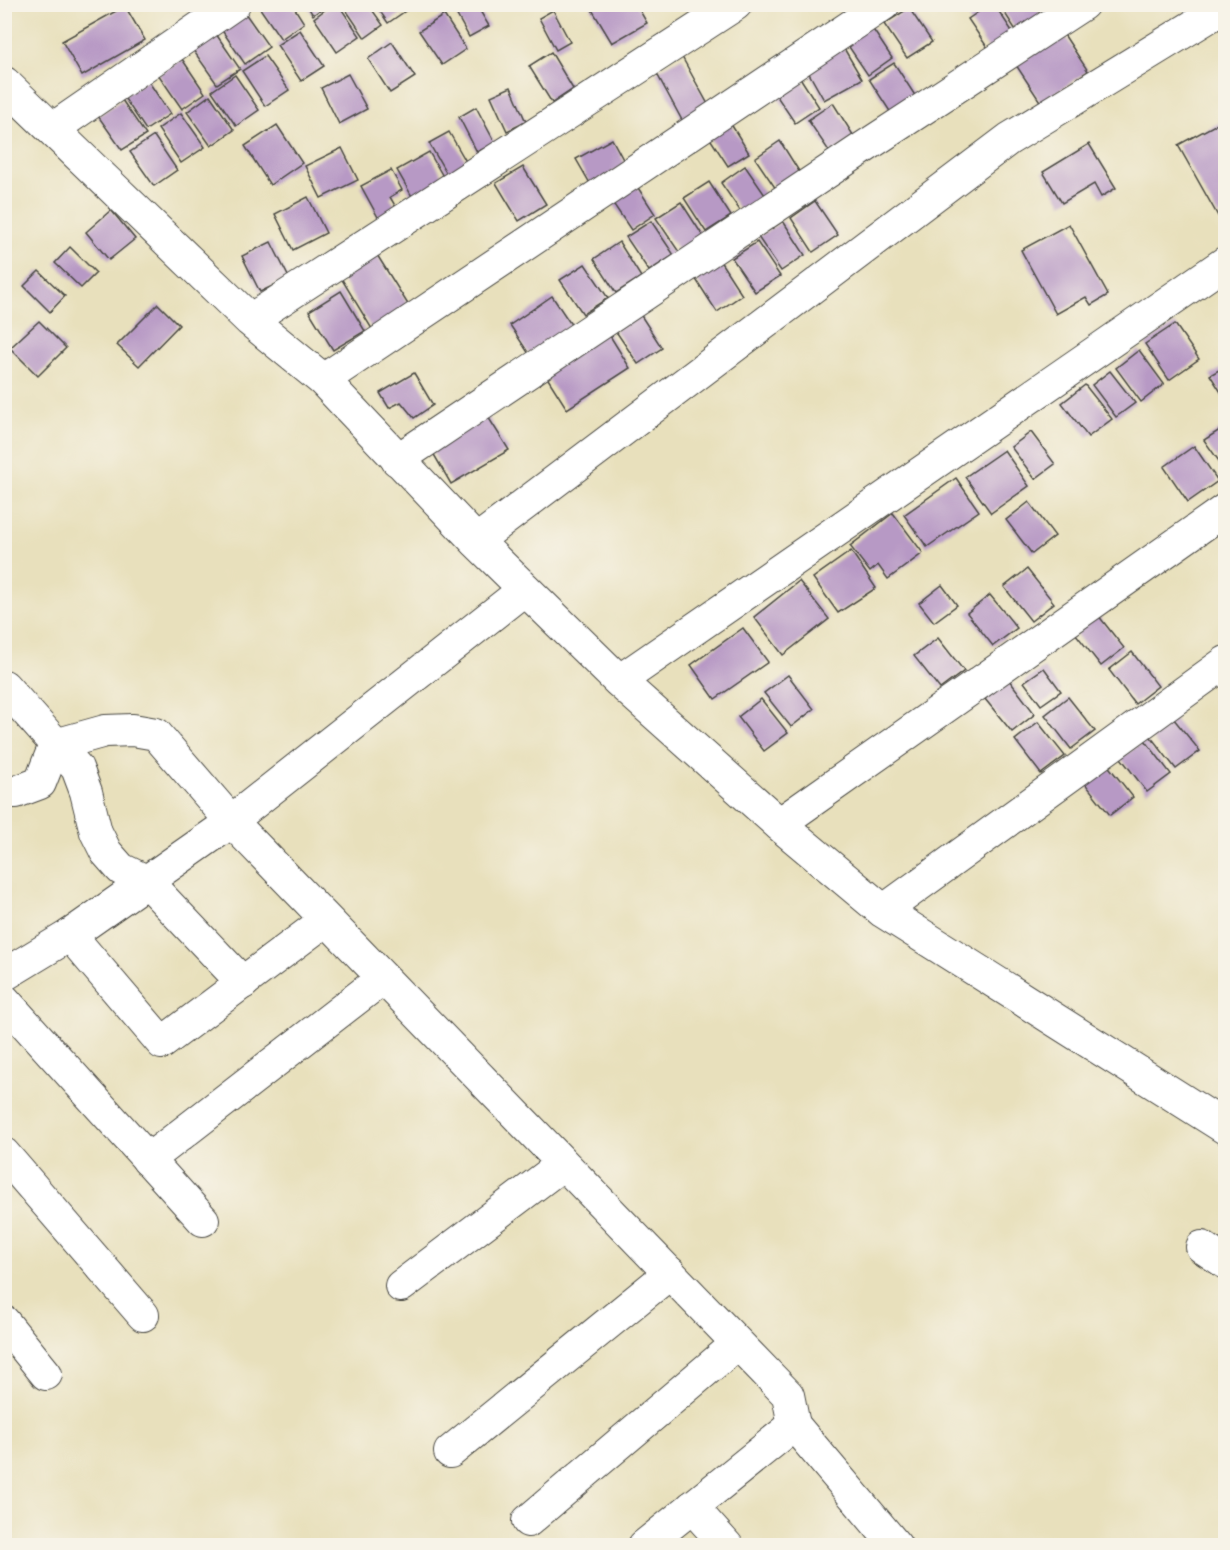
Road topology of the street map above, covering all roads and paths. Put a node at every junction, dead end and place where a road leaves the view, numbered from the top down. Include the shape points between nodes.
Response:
1 (234, 4) edge
2 (736, 4) edge
3 (884, 4) edge
4 (1083, 4) edge
5 (1226, 6) edge
6 (4, 83) edge
7 (54, 128) junction
8 (1226, 262) edge
9 (250, 320) junction
10 (323, 380) junction
11 (397, 460) junction
12 (1226, 509) edge
13 (476, 541) junction
14 (525, 589) junction
15 (1226, 662) edge
16 (619, 681) junction
17 (4, 686) edge
18 (55, 745) junction
19 (4, 792) edge
20 (231, 821) junction
21 (779, 824) junction
22 (146, 881) junction
23 (883, 911) junction
24 (327, 920) junction
25 (70, 935) junction
26 (4, 975) edge
27 (383, 978) junction
28 (243, 983) junction
29 (4, 1000) edge
30 (1226, 1128) edge
31 (4, 1154) edge
32 (148, 1160) junction
33 (563, 1164) junction
34 (202, 1220) dead end
35 (669, 1273) junction
36 (401, 1286) dead end
37 (143, 1315) dead end
38 (4, 1322) edge
39 (737, 1344) junction
40 (45, 1374) dead end
41 (795, 1425) junction
42 (450, 1452) dead end
43 (692, 1507) junction
44 (528, 1521) dead end
45 (644, 1545) edge
46 (727, 1545) edge
47 (896, 1545) edge

1 - 7 street
2 - 9 street
3 - 10 street
4 - 11 street
5 - 13 street via 1009,139
6 - 7 street
7 - 9 street
8 - 16 street
9 - 10 street
10 - 11 street
11 - 13 street
12 - 21 street
13 - 14 street
14 - 16 street
14 - 20 street
15 - 23 street
16 - 21 street
17 - 18 street
18 - 19 street via 40,783
18 - 20 street via 105,732 133,730 156,734
18 - 22 street via 77,768 106,852 121,869
20 - 22 street
20 - 24 street
21 - 23 street
22 - 25 street
22 - 28 street
23 - 30 street
24 - 27 street
24 - 28 street
25 - 26 street
25 - 28 street via 162,1043
27 - 32 street
27 - 33 street
29 - 32 street
31 - 37 street
32 - 34 street
33 - 35 street
33 - 36 street
35 - 39 street
35 - 42 street
38 - 40 street
39 - 41 street via 788,1395
39 - 44 street
41 - 43 street
41 - 47 street
43 - 45 street
43 - 46 street

